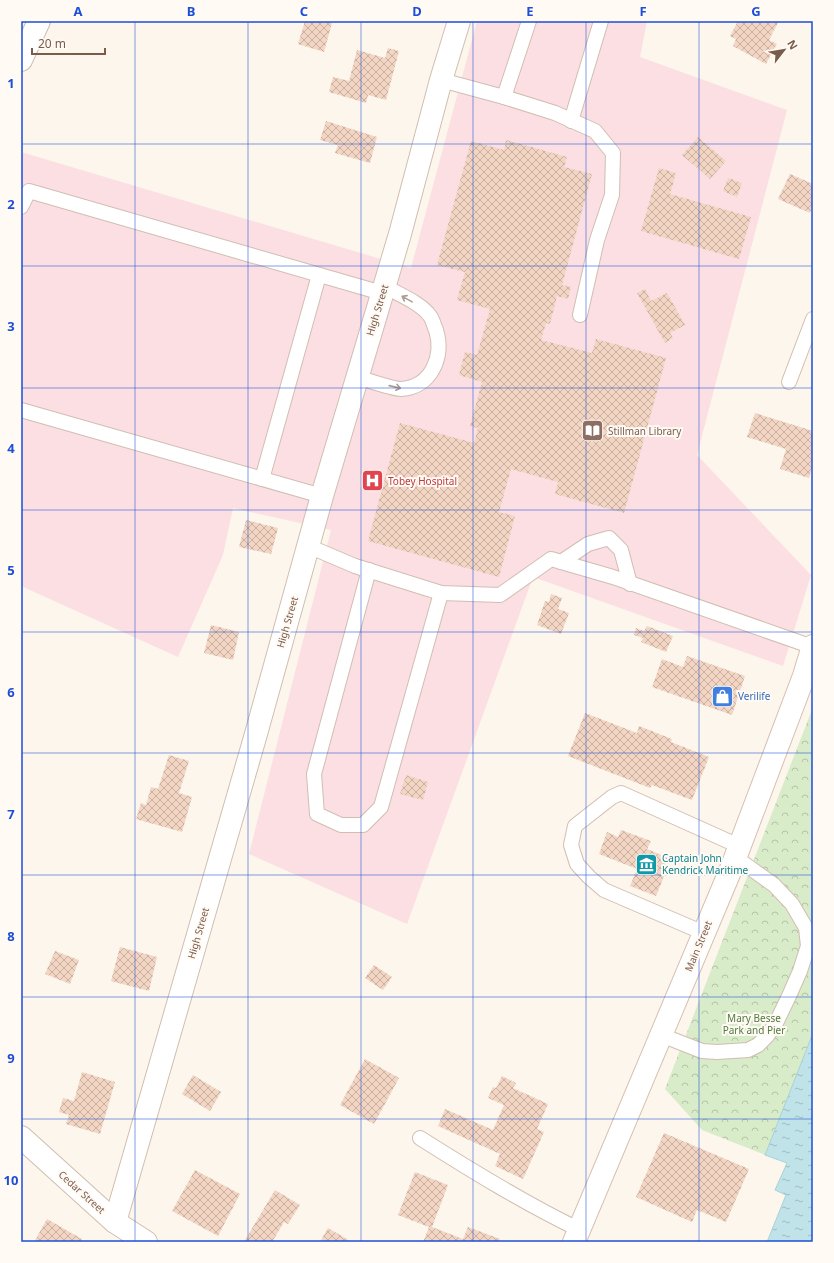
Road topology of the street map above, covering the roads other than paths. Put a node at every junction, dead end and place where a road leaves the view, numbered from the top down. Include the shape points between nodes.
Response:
1 (39, 21) edge
2 (459, 21) edge
3 (529, 21) edge
4 (601, 21) edge
5 (21, 60) edge
6 (441, 80) junction
7 (504, 97) junction
8 (571, 121) junction
9 (21, 207) edge
10 (319, 274) junction
11 (383, 290) junction
12 (580, 316) dead end
13 (813, 318) edge
14 (357, 377) junction
15 (789, 382) dead end
16 (21, 410) edge
17 (262, 478) junction
18 (322, 496) junction
19 (308, 546) junction
20 (561, 562) junction
21 (369, 570) junction
22 (630, 584) junction
23 (441, 593) junction
24 (813, 647) edge
25 (737, 852) junction
26 (704, 933) junction
27 (661, 1035) junction
28 (21, 1137) edge
29 (420, 1138) dead end
30 (115, 1222) junction
31 (577, 1236) edge
32 (146, 1242) edge

1 - 5 street
2 - 6 street, High Street
3 - 7 lane
4 - 8 lane
6 - 7 lane
6 - 11 street, High Street
7 - 8 lane via 555,113
8 - 12 lane via 595,131 613,153 612,194 597,240
9 - 10 lane via 29,191
10 - 11 lane
10 - 17 lane
11 - 14 street, High Street
14 -> 11 lane via 400,389 408,388 425,379 437,361 438,338 430,316 412,302
13 - 15 lane
14 - 18 street, High Street
16 - 17 lane
17 - 18 lane
18 - 19 street, High Street
19 - 21 lane
19 - 30 street, High Street
20 - 22 lane
20 - 22 lane via 588,544 610,538 621,550
20 - 23 lane via 551,559 500,595
21 - 23 lane
21 - 23 lane via 314,774 317,814 341,825 363,826 381,807
22 - 24 lane
24 - 25 street, Main Street
25 - 26 street, Main Street
25 - 26 lane via 621,793 575,826 571,845 577,864 604,890
25 - 27 lane via 792,904 806,928 808,946 797,977 776,1023 758,1045 748,1050 702,1051
26 - 27 street, Main Street
27 - 31 street, Main Street
28 - 30 street, Cedar Street
29 - 31 lane via 546,1214
30 - 32 street, Cedar Street

